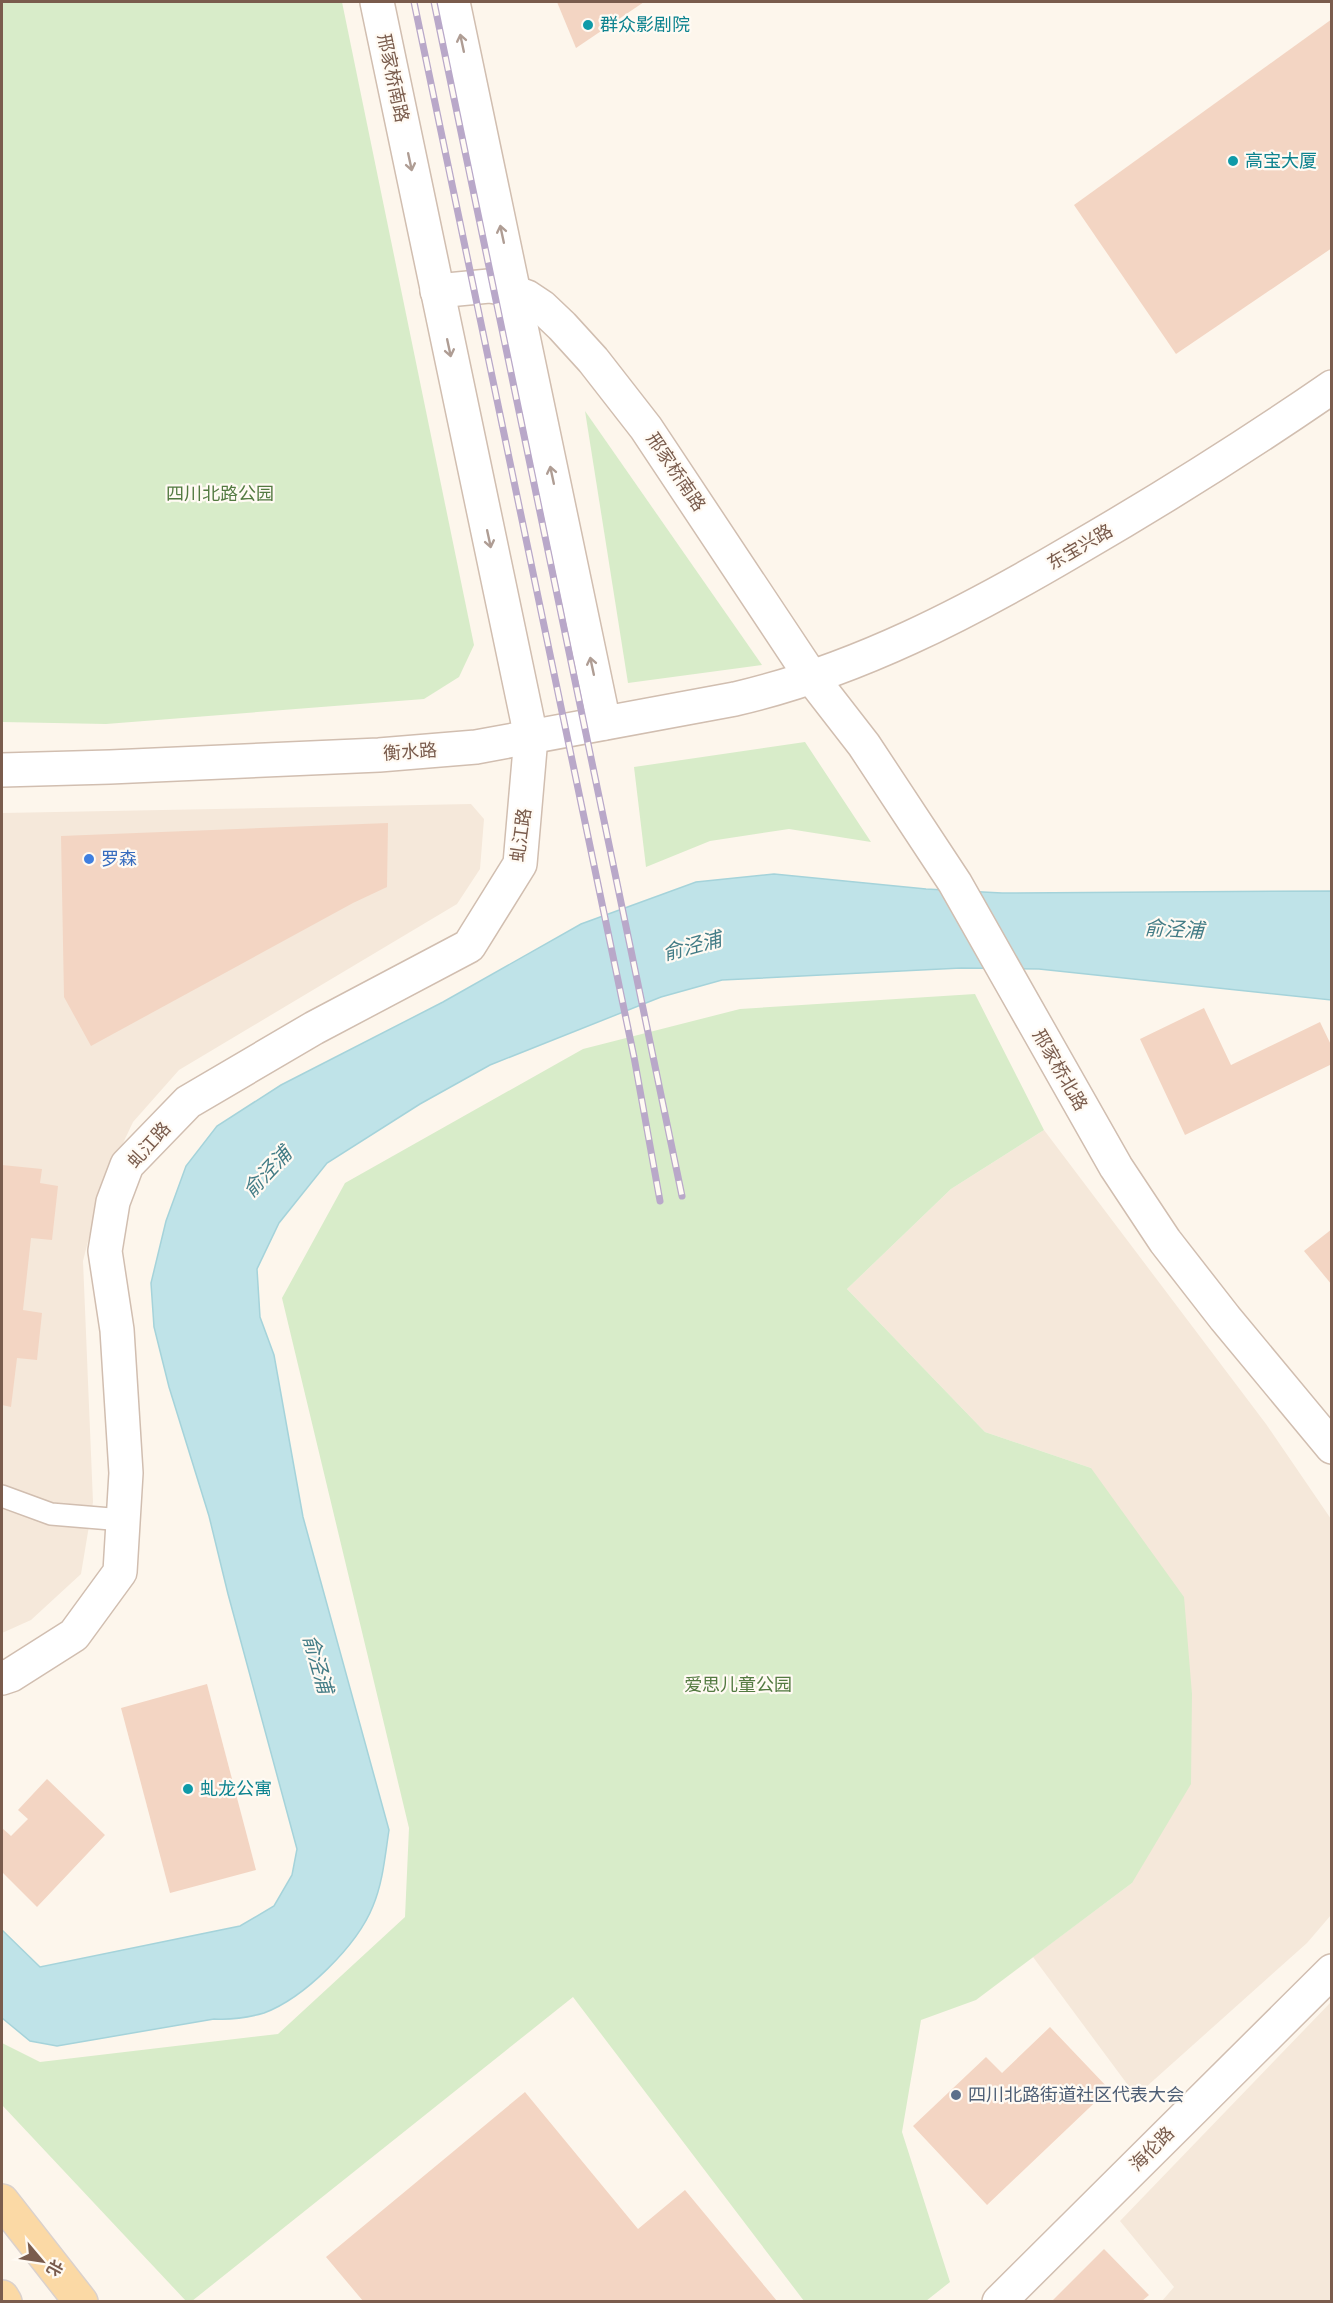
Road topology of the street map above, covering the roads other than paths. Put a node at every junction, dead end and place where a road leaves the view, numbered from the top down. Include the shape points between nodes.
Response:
1 (377, 2) edge
2 (453, 2) edge
3 (437, 291) junction
4 (514, 291) junction
5 (1332, 387) edge
6 (812, 678) junction
7 (604, 723) junction
8 (531, 737) junction
9 (2, 770) edge
10 (1332, 1447) edge
11 (2, 1496) edge
12 (123, 1520) junction
13 (2, 1678) edge
14 (1332, 1971) edge
15 (2, 2202) edge
16 (2, 2297) edge
17 (5, 2301) edge
18 (81, 2301) edge
19 (999, 2301) edge

1 -> 3 street, 邢家桥南路
4 -> 2 street
3 - 4 street, 邢家桥南路 via 479,286
3 -> 8 street, 虬江路
4 - 6 street, 邢家桥南路 via 542,307 562,326 646,428
7 -> 4 street
5 - 6 street, 东宝兴路 via 1208,469 1033,574 933,627
6 - 7 street, 衡水路 via 735,699
6 - 10 street, 邢家桥北路 via 864,745 955,883 1116,1167 1165,1241
7 - 8 street, 衡水路
8 - 9 street, 衡水路 via 476,747 379,755
8 - 12 street, 虬江路 via 520,864 469,946 314,1028 188,1102 127,1165 113,1202 105,1251 117,1330 126,1473
11 - 12 lane via 51,1514
12 - 13 street, 虬江路 via 120,1572 74,1635
14 - 19 street, 海伦路
15 - 18 main road
16 - 17 main road

